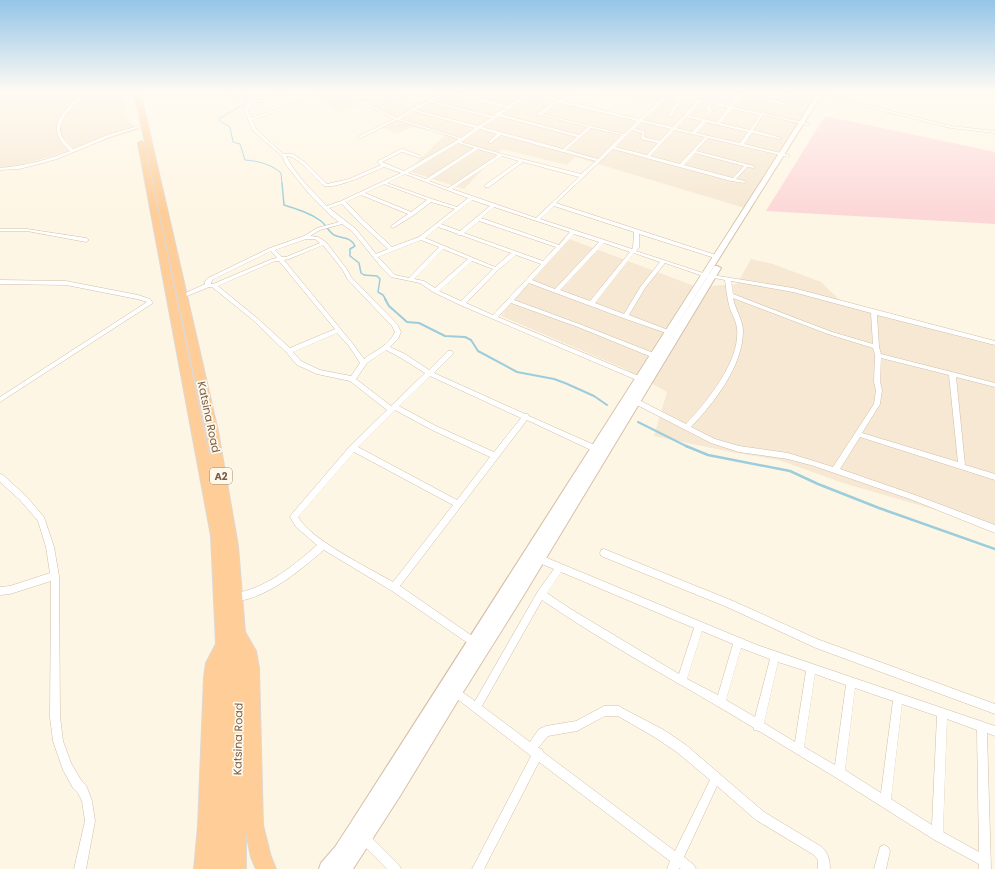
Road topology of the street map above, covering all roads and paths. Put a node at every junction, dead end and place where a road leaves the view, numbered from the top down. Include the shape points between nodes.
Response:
1 (750, 131) edge
2 (58, 132) edge
3 (126, 132) edge
4 (142, 132) edge
5 (142, 132) edge
6 (256, 132) edge
7 (371, 132) edge
8 (435, 132) edge
9 (473, 132) edge
10 (491, 132) edge
11 (563, 132) edge
12 (584, 132) edge
13 (610, 132) edge
14 (628, 132) edge
15 (642, 132) edge
16 (671, 132) edge
17 (686, 132) edge
18 (752, 132) edge
19 (800, 132) edge
20 (693, 133) joint
21 (500, 134) junction
22 (625, 135) junction
23 (579, 136) junction
24 (360, 137) dead end
25 (707, 137) junction
26 (780, 138) dead end
27 (460, 140) junction
28 (490, 142) dead end
29 (660, 142) junction
30 (741, 145) junction
31 (612, 147) junction
32 (477, 148) junction
33 (564, 151) junction
34 (72, 152) junction
35 (694, 152) junction
36 (282, 155) junction
37 (501, 155) junction
38 (785, 155) junction
39 (647, 156) junction
40 (420, 157) dead end
41 (598, 160) junction
42 (521, 161) junction
43 (384, 165) junction
44 (681, 166) junction
45 (0, 169) edge
46 (404, 173) junction
47 (582, 176) junction
48 (733, 180) junction
49 (426, 181) junction
50 (744, 182) dead end
51 (384, 183) junction
52 (486, 186) dead end
53 (449, 189) junction
54 (362, 194) junction
55 (471, 198) junction
56 (430, 200) junction
57 (343, 202) junction
58 (553, 204) junction
59 (494, 206) junction
60 (326, 208) junction
61 (458, 208) junction
62 (412, 214) junction
63 (479, 219) junction
64 (536, 219) junction
65 (343, 222) junction
66 (438, 225) junction
67 (393, 227) dead end
68 (0, 230) edge
69 (574, 231) junction
70 (636, 231) junction
71 (460, 234) junction
72 (306, 237) junction
73 (421, 238) junction
74 (86, 240) dead end
75 (603, 241) junction
76 (324, 243) junction
77 (442, 247) junction
78 (560, 247) junction
79 (272, 249) junction
80 (391, 249) junction
81 (634, 251) junction
82 (515, 254) junction
83 (375, 256) junction
84 (717, 257) junction
85 (281, 259) junction
86 (471, 259) junction
87 (664, 261) junction
88 (543, 264) junction
89 (496, 269) junction
90 (709, 275) junction
91 (728, 278) junction
92 (411, 279) junction
93 (528, 281) junction
94 (0, 282) edge
95 (211, 285) junction
96 (435, 291) junction
97 (556, 291) junction
98 (730, 295) junction
99 (182, 296) junction
100 (511, 301) junction
101 (462, 304) junction
102 (591, 304) junction
103 (874, 312) junction
104 (625, 317) junction
105 (494, 318) junction
106 (338, 330) junction
107 (668, 332) junction
108 (995, 343) edge
109 (876, 347) junction
110 (386, 348) junction
111 (289, 351) junction
112 (450, 353) dead end
113 (878, 355) junction
114 (654, 356) junction
115 (363, 362) junction
116 (429, 373) junction
117 (952, 374) junction
118 (352, 379) junction
119 (639, 380) junction
120 (995, 385) edge
121 (0, 400) edge
122 (635, 401) junction
123 (392, 408) junction
124 (526, 416) junction
125 (686, 428) junction
126 (858, 434) junction
127 (353, 448) junction
128 (596, 448) junction
129 (496, 456) junction
130 (962, 468) junction
131 (836, 470) junction
132 (0, 476) edge
133 (995, 477) edge
134 (458, 504) junction
135 (995, 529) edge
136 (323, 545) junction
137 (604, 553) dead end
138 (535, 557) junction
139 (559, 568) junction
140 (55, 576) junction
141 (394, 588) junction
142 (0, 591) edge
143 (541, 594) junction
144 (235, 598) junction
145 (699, 626) junction
146 (238, 634) junction
147 (738, 642) junction
148 (474, 643) junction
149 (224, 646) junction
150 (775, 656) junction
151 (811, 668) junction
152 (682, 681) junction
153 (851, 682) junction
154 (455, 692) junction
155 (898, 698) junction
156 (721, 702) junction
157 (476, 708) junction
158 (995, 709) edge
159 (942, 713) junction
160 (758, 726) junction
161 (982, 727) junction
162 (995, 731) edge
163 (799, 750) junction
164 (535, 751) junction
165 (839, 773) junction
166 (716, 778) junction
167 (885, 801) junction
168 (937, 835) junction
169 (364, 838) junction
170 (884, 851) dead end
171 (675, 864) edge
172 (985, 865) edge
173 (348, 867) edge
174 (80, 869) edge
175 (204, 869) edge
176 (222, 869) edge
177 (236, 869) edge
178 (266, 869) edge
179 (326, 869) edge
180 (395, 869) edge
181 (478, 869) edge
182 (690, 869) edge
183 (824, 869) edge
184 (880, 869) edge

1 - 30 street
2 - 34 street
3 - 34 street
4 - 99 highway, Katsina Road / A2
5 - 149 highway, Katsina Road / A2 via 218,536
6 - 36 street
7 - 24 street
8 - 27 street
9 - 27 street
10 - 21 street
11 - 23 street
12 - 23 street
13 - 22 street
14 - 22 street
15 - 29 street via 642,138
16 - 29 street
17 - 20 street
18 - 26 street
19 - 38 main road
20 - 25 street
21 - 28 street
21 - 33 street
22 - 31 street
23 - 33 street
25 - 30 street
25 - 35 street
27 - 32 street
27 - 46 street
29 - 39 street
30 - 38 street
31 - 39 street
31 - 41 street
32 - 37 street
32 - 49 street
33 - 41 street
34 - 45 street via 28,165
35 - 44 street
35 - 48 street via 750,166
36 - 43 street via 292,155 327,185 350,180
36 - 60 street
37 - 42 street
37 - 53 street
38 - 84 main road
38 - 90 main road
39 - 44 street
40 - 43 street via 400,150 379,161
41 - 47 street
42 - 47 street
42 - 52 street
43 - 46 street
44 - 48 street
46 - 49 street
46 - 51 street
47 - 58 street
48 - 50 street
49 - 53 street
51 - 54 street
51 - 56 street
53 - 55 street
54 - 57 street
54 - 62 street
55 - 59 street
55 - 61 street
56 - 61 street
56 - 62 street
57 - 60 street
57 - 80 street
58 - 64 street
58 - 70 street
59 - 63 street
59 - 64 street
60 - 65 street
61 - 66 street
62 - 67 street
63 - 71 street
63 - 78 street
64 - 69 street
65 - 72 street via 320,229
65 - 83 street via 354,230
66 - 71 street
66 - 73 street
68 - 74 street via 26,230
69 - 75 street
69 - 78 street
70 - 81 street
70 - 84 street
71 - 82 street
72 - 76 street via 316,238
72 - 79 street
73 - 77 street
73 - 80 street
75 - 81 street
75 - 97 street
76 - 85 street
76 - 110 street via 350,279 398,329 396,338
77 - 86 street
77 - 92 street
78 - 88 street
79 - 85 street
79 - 95 street via 210,279 208,281
80 - 83 street
81 - 87 street
81 - 102 street
82 - 88 street
82 - 89 street
83 - 92 street via 394,276
84 - 90 main road
85 - 95 street
85 - 106 street
86 - 89 street
86 - 96 street
87 - 90 street
87 - 104 street via 643,287
88 - 93 street
89 - 101 street
90 - 91 street
90 - 107 main road
90 - 122 main road
91 - 98 street
91 - 103 street via 793,290
92 - 96 street via 422,282
93 - 97 street
93 - 100 street
94 - 121 street via 66,283 138,297 150,303
95 - 99 street
95 - 111 street
96 - 101 street
97 - 102 street
98 - 109 street via 830,333
98 - 125 street via 740,329 740,338 727,377
99 - 144 highway, Katsina Road / A2 via 219,469 231,546
100 - 105 street
100 - 114 street
101 - 105 street
102 - 104 street
103 - 108 street
103 - 109 street
104 - 107 street
105 - 119 street
106 - 111 street
106 - 115 street
107 - 114 main road
109 - 113 street
110 - 115 street
110 - 116 street
111 - 118 street via 299,363 310,369
112 - 116 street
113 - 117 street
113 - 126 street via 877,404
114 - 119 main road
115 - 118 street
116 - 123 street
116 - 124 street
117 - 120 street
117 - 130 street
118 - 123 street
119 - 128 main road
122 - 125 street
122 - 138 main road
123 - 127 street
123 - 129 street
124 - 128 street
124 - 129 street
125 - 131 street via 728,446 788,456
126 - 130 street
126 - 131 street
127 - 134 street
127 - 136 street via 294,517 300,526
128 - 138 main road
129 - 134 street
130 - 133 street
131 - 135 street
132 - 140 street via 41,520
134 - 141 street
136 - 141 street
136 - 144 street via 283,579 263,590
137 - 158 street via 730,604 816,644
138 - 139 street
138 - 148 main road
138 - 154 main road
139 - 143 street
139 - 145 street
140 - 142 street
140 - 174 street via 55,717 58,742 67,766 87,801 90,821
141 - 148 street
143 - 152 street
143 - 157 street
144 - 146 highway, Katsina Road / A2
145 - 147 street
145 - 152 street
146 - 177 highway, Katsina Road / A2
146 - 178 highway via 248,651 251,668 254,825
147 - 150 street
147 - 156 street
148 - 179 main road via 356,830
149 - 175 highway via 214,663 212,677
149 - 176 highway, Katsina Road / A2
150 - 151 street
150 - 160 street
151 - 153 street
151 - 163 street
152 - 156 street
153 - 155 street
153 - 165 street
154 - 157 street
154 - 169 main road
155 - 159 street
155 - 167 street
156 - 160 street
157 - 164 street
159 - 161 street
159 - 168 street
160 - 163 street
161 - 162 street
161 - 172 street
163 - 165 street
164 - 166 street via 546,730 578,726 604,712 619,711 682,749
164 - 171 street
164 - 181 street
165 - 167 street
166 - 171 street
166 - 183 street via 760,816 824,856
167 - 168 street
168 - 172 street
169 - 173 main road
169 - 180 street
170 - 184 street
171 - 182 street

